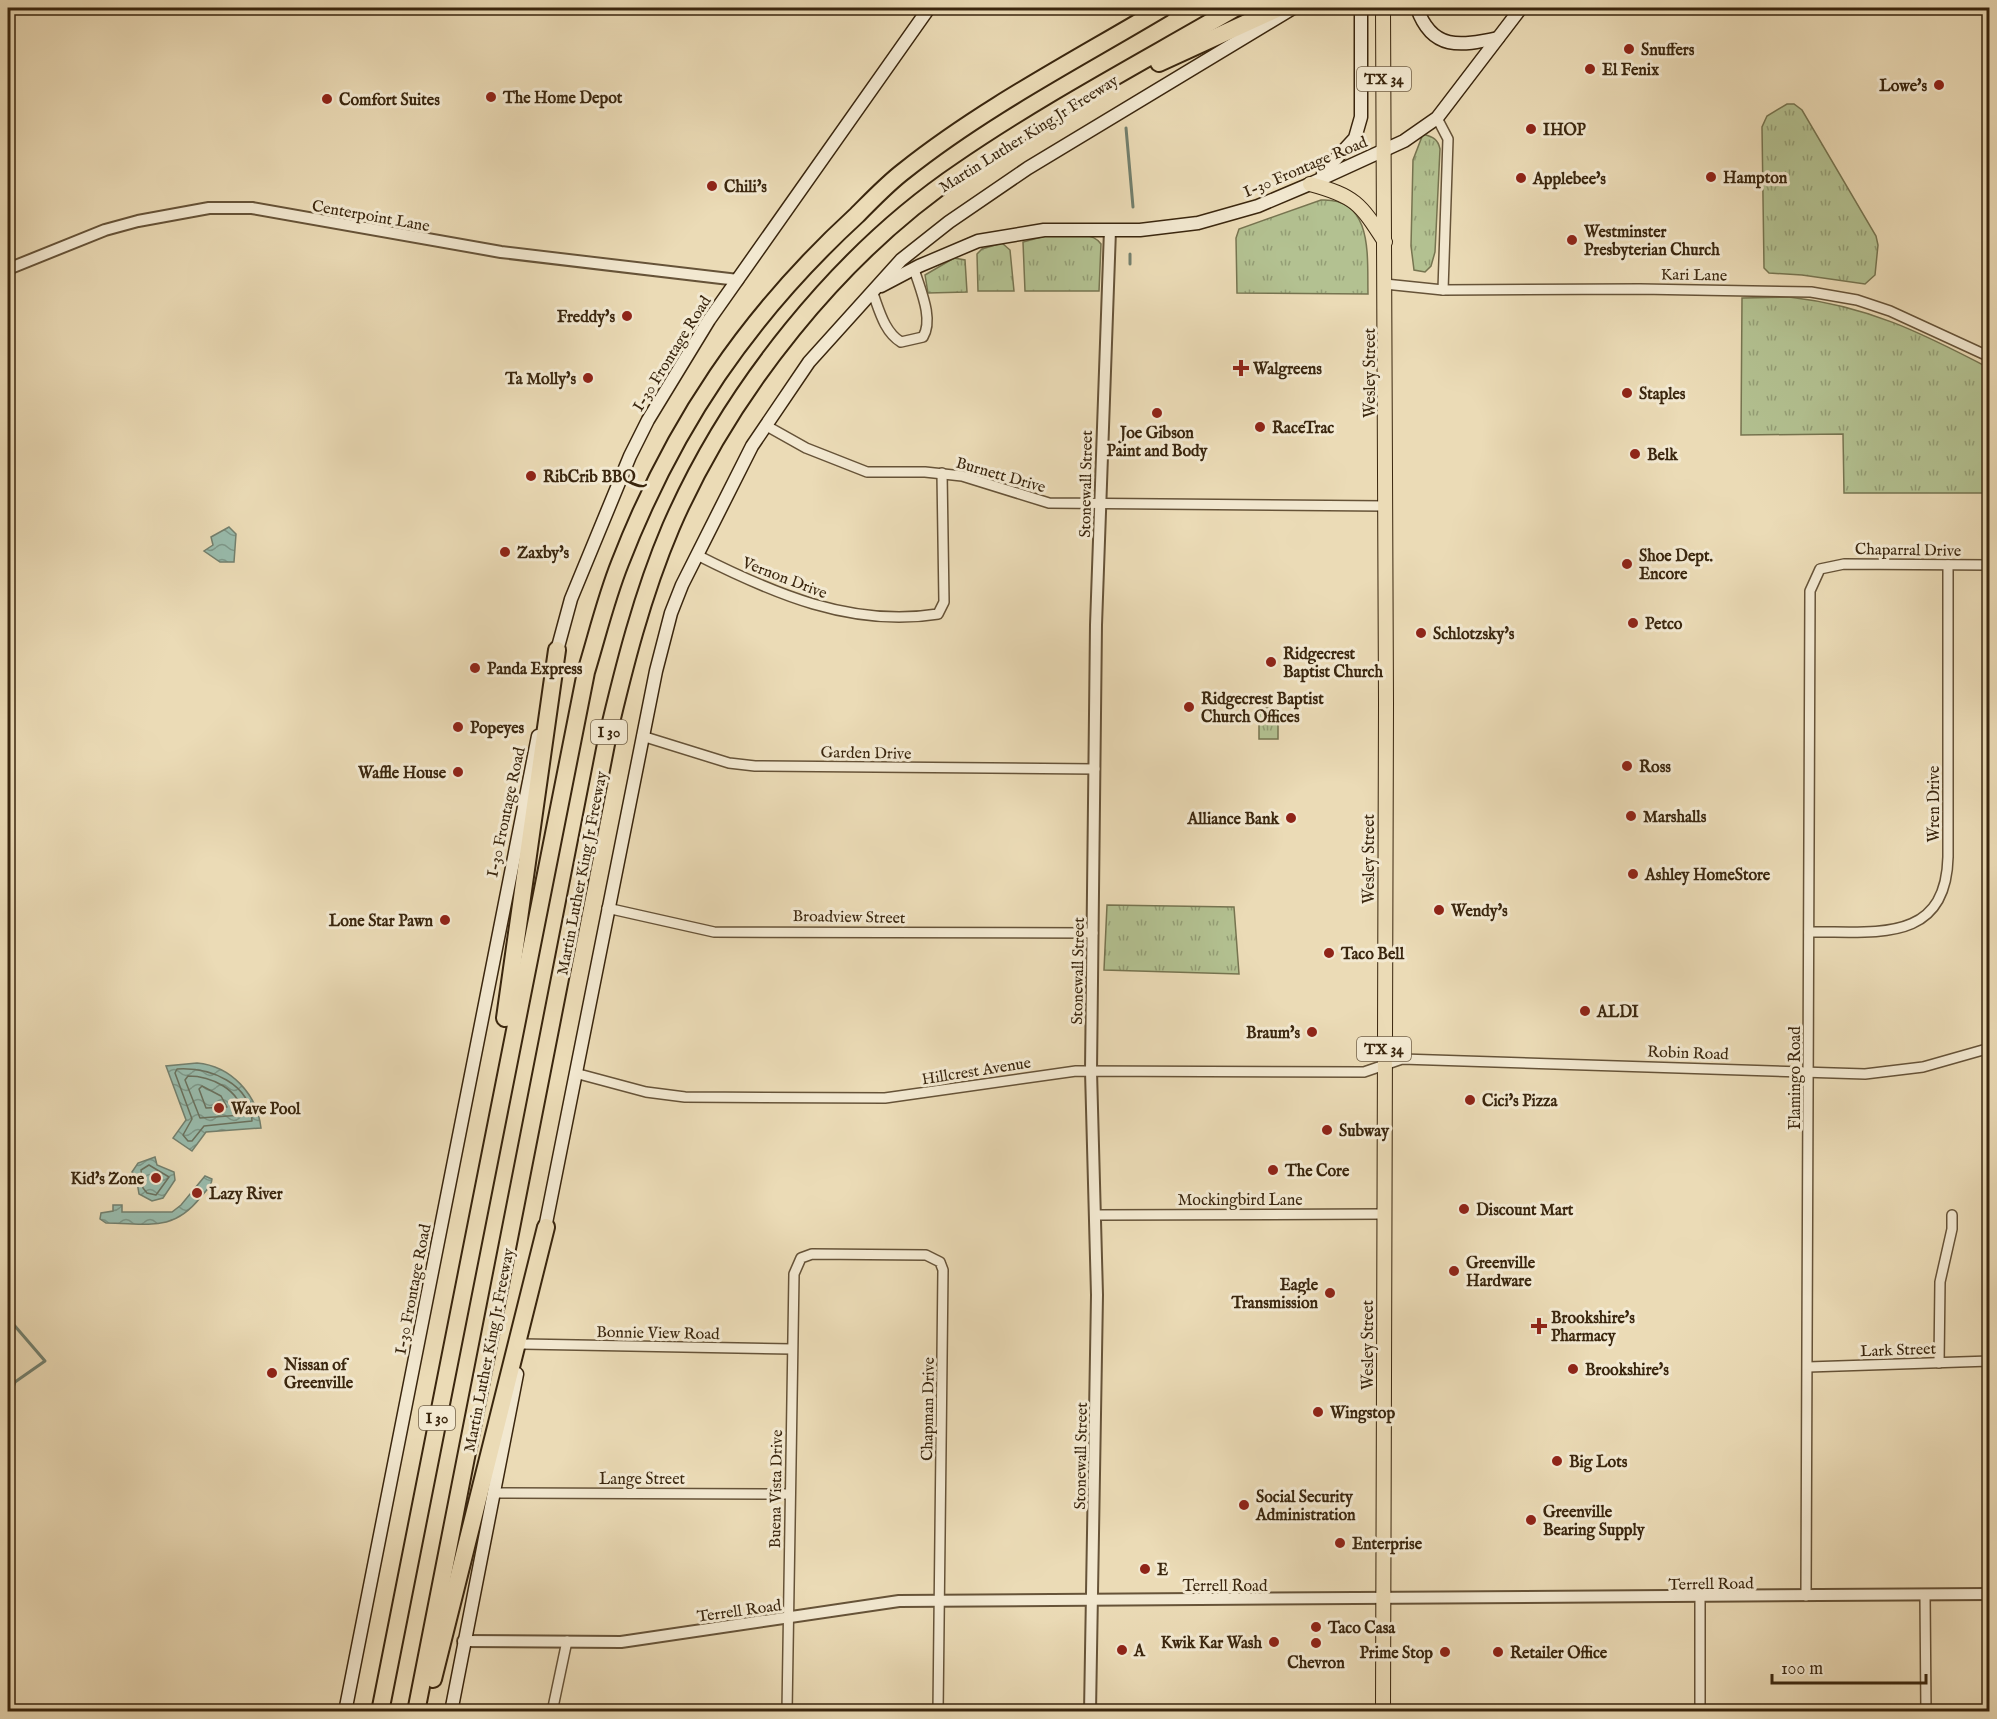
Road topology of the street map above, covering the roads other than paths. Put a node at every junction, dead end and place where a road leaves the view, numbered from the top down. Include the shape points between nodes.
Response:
1 (928, 8) edge
2 (1163, 8) edge
3 (1235, 8) edge
4 (1279, 8) edge
5 (1293, 8) edge
6 (1361, 8) edge
7 (1383, 8) edge
8 (1417, 8) edge
9 (1521, 8) edge
10 (1498, 38) junction
11 (1068, 105) junction
12 (1437, 118) junction
13 (1385, 150) junction
14 (1310, 184) junction
15 (1110, 230) junction
16 (1385, 242) junction
17 (8, 269) edge
18 (914, 269) junction
19 (738, 280) junction
20 (1385, 284) junction
21 (1443, 290) junction
22 (872, 291) junction
23 (1989, 357) edge
24 (765, 425) junction
25 (942, 473) junction
26 (1100, 505) junction
27 (1385, 506) junction
28 (697, 555) junction
29 (1948, 565) junction
30 (1989, 565) edge
31 (1825, 567) joint
32 (557, 650) junction
33 (642, 736) junction
34 (1095, 769) junction
35 (607, 908) junction
36 (1809, 932) junction
37 (1093, 933) junction
38 (1989, 1048) edge
39 (1384, 1065) junction
40 (1091, 1071) junction
41 (1809, 1071) junction
42 (575, 1073) junction
43 (484, 1178) junction
44 (1384, 1214) junction
45 (1096, 1215) junction
46 (1952, 1215) dead end
47 (546, 1227) junction
48 (795, 1268) joint
49 (523, 1344) junction
50 (792, 1349) junction
51 (1989, 1361) edge
52 (1940, 1363) junction
53 (1808, 1366) junction
54 (494, 1493) junction
55 (790, 1494) junction
56 (1989, 1594) edge
57 (1925, 1595) junction
58 (1806, 1596) junction
59 (1700, 1598) junction
60 (1383, 1599) junction
61 (1092, 1600) junction
62 (939, 1601) junction
63 (788, 1619) junction
64 (463, 1641) junction
65 (567, 1641) junction
66 (391, 1658) junction
67 (345, 1712) edge
68 (375, 1712) edge
69 (380, 1712) edge
70 (416, 1712) edge
71 (424, 1712) edge
72 (451, 1712) edge
73 (552, 1712) edge
74 (787, 1712) edge
75 (938, 1712) edge
76 (1090, 1712) edge
77 (1383, 1712) edge
78 (1700, 1712) edge
79 (1926, 1712) edge

1 - 19 main road, I-30 Frontage Road
2 - 43 highway, I 30 via 991,110 903,171 820,249 781,292 729,355 687,422 646,500 619,563 586,672
3 - 11 highway, Martin Luther King Jr Freeway / I 30
4 - 11 highway
5 - 22 main road, I-30 Frontage Road via 1028,168 933,234
6 - 14 main road via 1361,117 1354,138 1333,165
7 - 13 main road, Wesley Street / TX 34
8 - 10 main road via 1422,22 1436,38 1462,46
9 - 10 main road, I-30 Frontage Road
10 - 12 main road, I-30 Frontage Road
11 - 70 highway, Martin Luther King Jr Freeway / I 30 via 962,171 889,229 846,270 768,361 694,478 671,527 633,636 605,751
12 - 13 main road, I-30 Frontage Road via 1420,132
12 - 21 street via 1448,139
13 - 14 main road, I-30 Frontage Road
13 - 16 main road, Wesley Street / TX 34
14 - 15 main road, I-30 Frontage Road via 1258,206 1198,223
14 - 16 main road via 1352,198
15 - 18 main road, I-30 Frontage Road via 1044,230 978,241
15 - 26 street, Stonewall Street
16 - 20 main road, Wesley Street / TX 34
17 - 19 street, Centerpoint Lane via 138,221 209,208 252,208 501,252
18 - 22 main road, I-30 Frontage Road
18 - 22 street via 926,312 928,329 923,337 901,342 894,338
19 - 32 main road, I-30 Frontage Road via 709,320 630,456 571,599
20 - 21 street, Kari Lane
20 - 27 main road, Wesley Street / TX 34
21 - 23 street, Kari Lane via 1640,288 1811,292 1890,311
22 - 24 main road, I-30 Frontage Road via 808,362
24 - 25 street, Burnett Drive via 858,470
24 - 28 main road, I-30 Frontage Road
25 - 26 street, Burnett Drive via 1049,503
25 - 28 street, Vernon Drive via 945,603 938,614 914,618 836,612
26 - 27 street, Burnett Drive
26 - 34 street, Stonewall Street
27 - 39 main road, Wesley Street / TX 34
28 - 33 main road, I-30 Frontage Road via 671,613
29 - 30 street, Chaparral Drive
29 - 31 street, Chaparral Drive
29 - 36 street, Wren Drive via 1945,888 1929,911 1896,931
31 - 36 street, Flamingo Road via 1812,581 1808,603
32 - 43 highway
32 - 67 main road, I-30 Frontage Road via 505,894
33 - 34 street, Garden Drive via 729,763 755,766
33 - 35 main road, I-30 Frontage Road
34 - 37 street, Stonewall Street
35 - 37 street, Broadview Street via 714,932
35 - 42 main road, I-30 Frontage Road
36 - 41 street, Flamingo Road
37 - 40 street, Stonewall Street
38 - 41 street, Robin Road via 1906,1070 1865,1074
39 - 40 street, Hillcrest Avenue via 1364,1072
39 - 41 street, Robin Road via 1402,1059
39 - 44 main road, Wesley Street / TX 34
40 - 42 street, Hillcrest Avenue via 1048,1073 885,1098 685,1097 646,1092
40 - 45 street, Stonewall Street
41 - 53 street, Flamingo Road
42 - 47 main road, I-30 Frontage Road
43 - 66 highway, I 30
44 - 45 street, Mockingbird Lane
44 - 60 main road, Wesley Street / TX 34
45 - 61 street, Stonewall Street
46 - 52 street via 1940,1282
47 - 49 main road, I-30 Frontage Road
47 - 71 highway
48 - 50 street, Buena Vista Drive
48 - 62 street, Chapman Drive via 801,1258 812,1254 912,1254 940,1262 944,1281
49 - 50 street, Bonnie View Road
49 - 54 main road, I-30 Frontage Road
50 - 55 street, Buena Vista Drive
51 - 52 street, Lark Street
52 - 53 street, Lark Street
53 - 58 street, Flamingo Road
54 - 55 street, Lange Street
54 - 64 main road, I-30 Frontage Road
55 - 63 street, Buena Vista Drive
56 - 57 street, Terrell Road
57 - 58 street, Terrell Road
57 - 79 street
58 - 59 street, Terrell Road
59 - 60 street, Terrell Road
59 - 78 street
60 - 61 street, Terrell Road
60 - 77 main road, Wesley Street / TX 34
61 - 62 street, Terrell Road
61 - 76 street, Stonewall Street
62 - 63 street, Terrell Road via 899,1601
62 - 75 street, Chapman Drive
63 - 65 street, Terrell Road via 621,1642
63 - 74 street, Buena Vista Drive
64 - 65 street, Terrell Road
64 - 72 main road, I-30 Frontage Road
65 - 73 street
66 - 68 highway
66 - 69 highway, I 30

